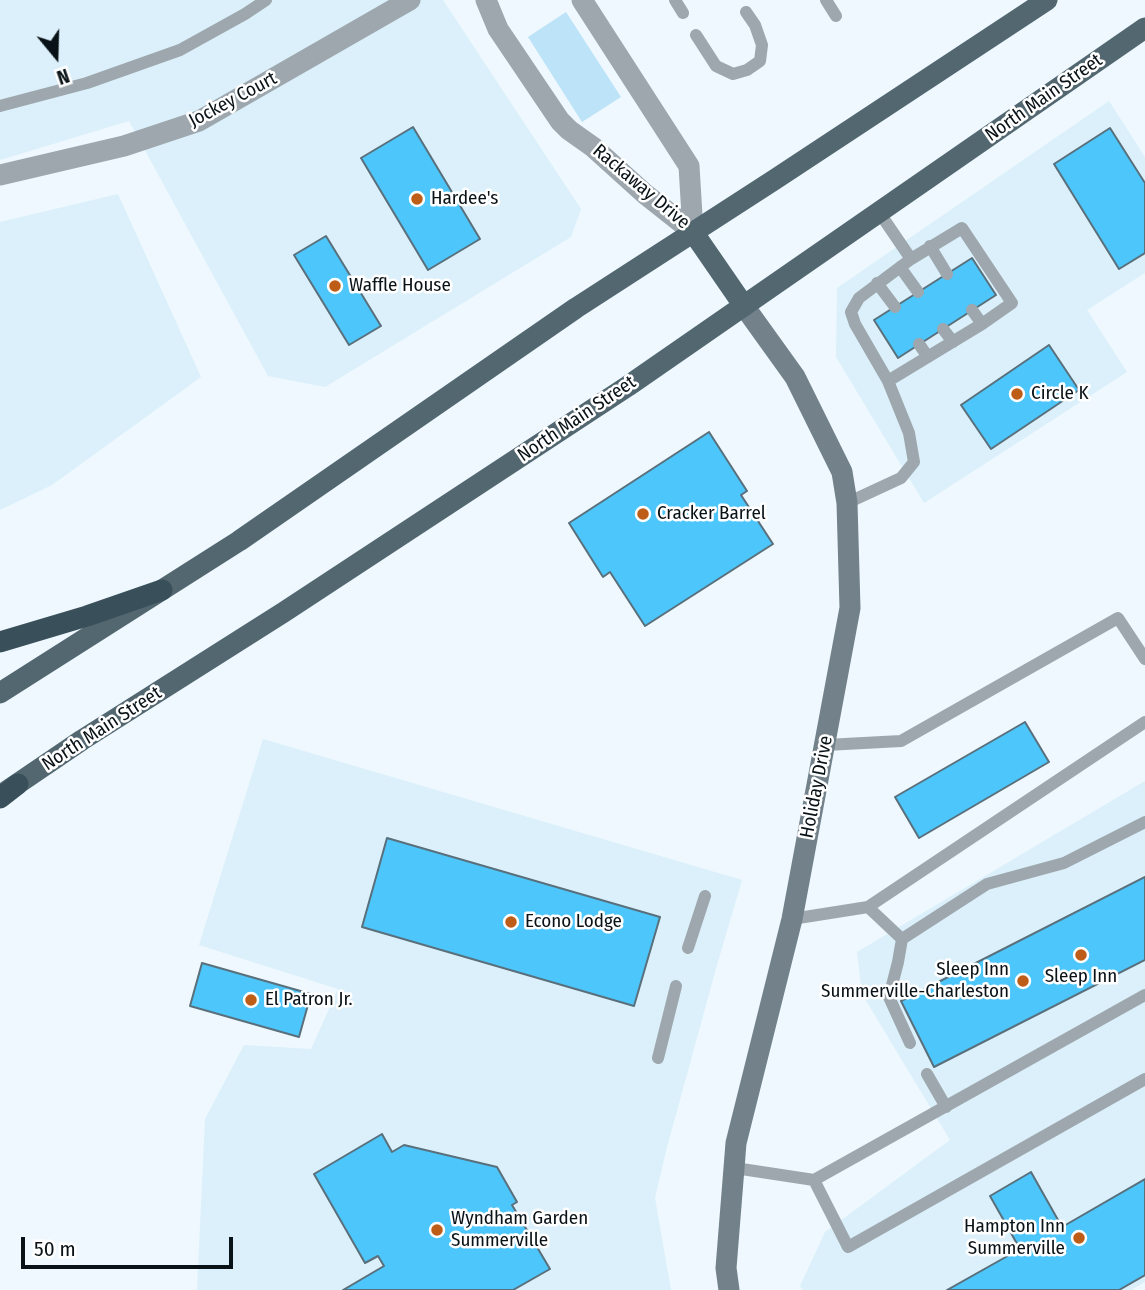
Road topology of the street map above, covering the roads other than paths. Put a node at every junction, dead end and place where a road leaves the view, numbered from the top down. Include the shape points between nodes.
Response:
1 (266, 0) edge
2 (410, 0) edge
3 (486, 0) edge
4 (582, 0) edge
5 (675, 0) edge
6 (826, 0) edge
7 (1047, 0) edge
8 (747, 12) dead end
9 (683, 13) dead end
10 (836, 16) dead end
11 (1145, 28) edge
12 (696, 35) dead end
13 (0, 106) edge
14 (0, 175) edge
15 (879, 212) junction
16 (693, 232) junction
17 (930, 246) junction
18 (906, 263) junction
19 (947, 274) dead end
20 (877, 283) junction
21 (918, 292) dead end
22 (744, 306) junction
23 (895, 307) dead end
24 (972, 310) dead end
25 (982, 324) junction
26 (943, 329) dead end
27 (953, 342) junction
28 (919, 344) dead end
29 (928, 356) junction
30 (888, 381) junction
31 (847, 503) junction
32 (162, 590) junction
33 (0, 642) edge
34 (1145, 659) edge
35 (0, 692) edge
36 (1145, 722) edge
37 (826, 745) junction
38 (6, 792) edge
39 (1145, 822) edge
40 (705, 897) dead end
41 (868, 907) junction
42 (792, 919) junction
43 (902, 939) junction
44 (688, 948) dead end
45 (676, 986) dead end
46 (1145, 995) edge
47 (910, 1042) dead end
48 (658, 1058) dead end
49 (927, 1073) dead end
50 (1145, 1079) edge
51 (946, 1107) junction
52 (735, 1168) junction
53 (814, 1180) junction
54 (729, 1290) edge

1 - 13 lane via 180,50 86,83
2 - 14 street, Jockey Court via 199,121 124,146
3 - 16 street, Rackaway Drive via 498,29 560,121
4 - 16 street, Rackaway Drive via 689,166
5 - 9 lane
6 - 10 lane
7 - 16 main road
8 - 12 lane via 762,45 760,61 747,70 733,74 716,66
11 - 15 main road, North Main Street
15 - 18 lane
15 - 22 main road, North Main Street
16 - 22 main road
16 - 32 main road
17 - 18 lane
17 - 19 lane
17 - 25 lane via 962,228 1012,303
18 - 20 lane
18 - 21 lane
20 - 23 lane
20 - 30 lane via 851,312
22 - 31 main road, Holiday Drive via 795,377 842,472
22 - 38 main road, North Main Street
24 - 25 lane
25 - 27 lane
26 - 27 lane
27 - 29 lane
28 - 29 lane
29 - 30 lane
30 - 31 lane via 909,433 914,462 901,478
31 - 37 main road, Holiday Drive via 850,608
32 - 33 highway
32 - 35 main road
34 - 37 lane via 1118,618 901,741
36 - 41 lane
37 - 42 main road, Holiday Drive
39 - 43 lane via 1064,863 986,884
40 - 44 lane
41 - 42 lane
41 - 43 lane
42 - 52 main road, Holiday Drive via 736,1143
43 - 47 lane via 888,997
45 - 48 lane
46 - 51 lane
49 - 51 lane
50 - 53 lane via 848,1247
51 - 53 lane
52 - 53 lane
52 - 54 main road, Holiday Drive via 726,1268

